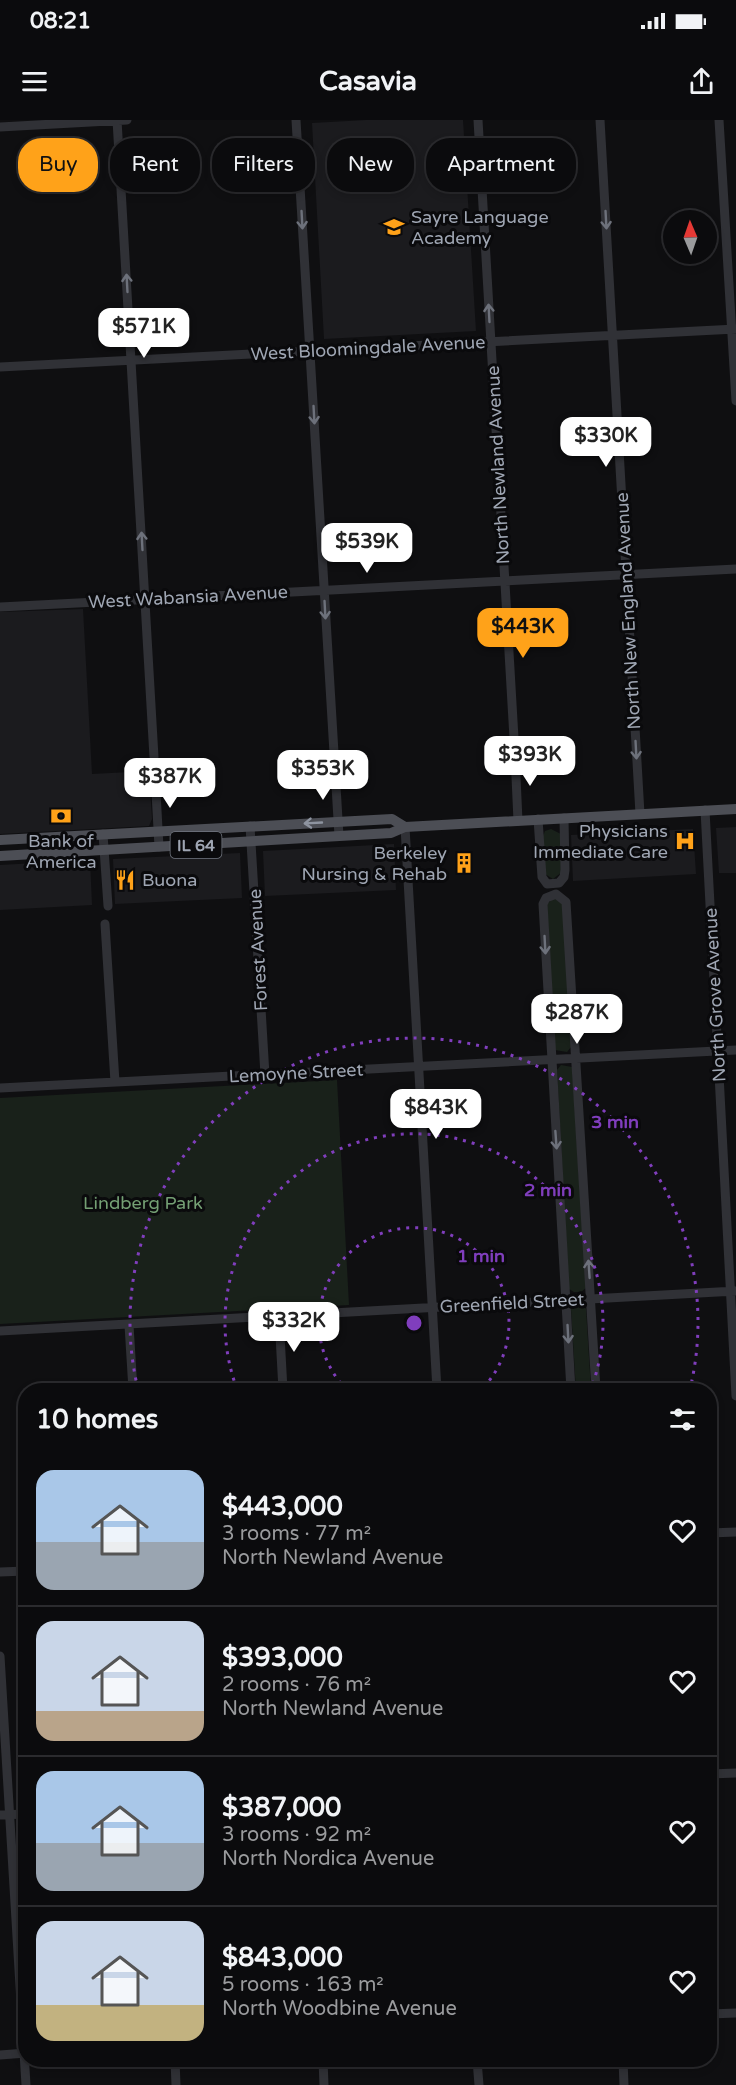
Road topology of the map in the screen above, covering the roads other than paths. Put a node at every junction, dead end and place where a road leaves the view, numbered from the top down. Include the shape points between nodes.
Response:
1 (117, 120) edge
2 (127, 120) edge
3 (297, 120) edge
4 (477, 120) edge
5 (600, 120) edge
6 (719, 120) edge
7 (0, 127) edge
8 (734, 329) edge
9 (612, 336) junction
10 (490, 342) junction
11 (310, 351) junction
12 (131, 360) junction
13 (0, 367) edge
14 (736, 401) edge
15 (736, 569) edge
16 (626, 574) junction
17 (505, 581) junction
18 (324, 590) junction
19 (145, 599) junction
20 (0, 607) edge
21 (514, 738) dead end
22 (515, 755) dead end
23 (154, 757) dead end
24 (155, 774) dead end
25 (736, 809) edge
26 (705, 810) junction
27 (640, 814) junction
28 (564, 818) junction
29 (538, 819) junction
30 (518, 820) junction
31 (338, 821) junction
32 (250, 826) junction
33 (405, 826) junction
34 (158, 831) junction
35 (103, 834) junction
36 (339, 836) junction
37 (0, 840) edge
38 (251, 841) junction
39 (159, 847) junction
40 (104, 850) junction
41 (0, 856) edge
42 (108, 906) dead end
43 (105, 924) dead end
44 (736, 1050) edge
45 (718, 1051) junction
46 (576, 1058) junction
47 (551, 1060) junction
48 (419, 1066) junction
49 (265, 1075) junction
50 (115, 1082) junction
51 (0, 1088) edge
52 (733, 1291) edge
53 (591, 1299) junction
54 (566, 1301) junction
55 (432, 1307) junction
56 (279, 1317) junction
57 (129, 1325) junction
58 (0, 1331) edge
59 (133, 1383) edge
60 (283, 1383) edge
61 (437, 1383) edge
62 (571, 1383) edge
63 (596, 1383) edge
64 (736, 1396) edge
65 (736, 1532) edge
66 (717, 1533) edge
67 (18, 1571) edge
68 (0, 1572) edge
69 (0, 1656) edge
70 (736, 1773) edge
71 (717, 1774) edge
72 (5, 1815) edge
73 (18, 1970) edge
74 (736, 2013) edge
75 (717, 2014) edge
76 (18, 2054) edge
77 (0, 2055) edge
78 (25, 2067) edge
79 (175, 2067) edge
80 (323, 2067) edge
81 (477, 2067) edge
82 (623, 2067) edge
83 (26, 2085) edge
84 (176, 2085) edge
85 (324, 2085) edge
86 (478, 2085) edge
87 (624, 2085) edge

1 - 2 street
1 - 7 street
12 -> 1 street
3 -> 11 street
10 -> 4 street, North Newland Avenue
5 -> 9 street, North New England Avenue
6 - 8 street
8 - 9 street, West Bloomingdale Avenue
8 - 14 street
9 - 10 street, West Bloomingdale Avenue
9 - 16 street, North New England Avenue
10 - 11 street, West Bloomingdale Avenue
10 - 17 street, North Newland Avenue
11 - 12 street, West Bloomingdale Avenue
11 -> 18 street
12 - 13 street, West Bloomingdale Avenue
19 -> 12 street
15 - 16 street, West Wabansia Avenue
16 - 17 street, West Wabansia Avenue
16 -> 27 street, North New England Avenue
17 - 18 street, West Wabansia Avenue
17 - 21 street, North Newland Avenue
18 - 19 street, West Wabansia Avenue
18 -> 31 street
19 - 20 street, West Wabansia Avenue
19 - 23 street
22 - 30 street
24 - 34 street
25 - 26 main road, IL 64
26 - 27 main road, IL 64
26 - 45 street, North Grove Avenue
27 - 28 main road, IL 64
28 - 29 main road, IL 64
28 - 29 street via 565,870 559,884 547,884 542,877
29 - 30 main road, IL 64
30 - 33 main road, IL 64
31 -> 32 main road, IL 64
31 - 33 main road, IL 64 via 392,819
31 - 36 street
32 - 34 main road, IL 64
32 - 38 street, Forest Avenue
33 - 36 main road, IL 64 via 391,834
33 - 48 street
34 - 35 main road, IL 64
34 - 39 street
35 - 37 main road, IL 64
35 - 40 street
36 - 38 main road, IL 64
38 - 39 main road, IL 64
38 - 49 street, Forest Avenue
39 - 40 main road, IL 64
40 - 41 main road, IL 64
40 - 42 street
43 - 50 street
44 - 45 street, Lemoyne Street
45 - 46 street, Lemoyne Street
45 - 52 street, North Grove Avenue
46 - 47 street, Lemoyne Street
46 -> 47 street via 566,902 556,894 543,904
53 -> 46 street
47 - 48 street, Lemoyne Street
47 -> 54 street
48 - 49 street, Lemoyne Street
48 - 55 street
49 - 50 street, Lemoyne Street
50 - 51 street, Lemoyne Street
52 - 53 street, Greenfield Street
52 - 64 street, North Grove Avenue
53 - 54 street, Greenfield Street
53 - 63 street
54 - 55 street, Greenfield Street
54 -> 62 street
55 - 56 street, Greenfield Street
55 - 61 street
56 - 57 street, Greenfield Street
56 - 60 street
57 - 58 street, Greenfield Street
57 - 59 street
65 - 66 street
67 - 68 street
69 - 72 street
70 - 71 street
72 - 73 street
74 - 75 street
76 - 77 street
78 - 83 street
79 - 84 street
80 - 85 street
81 - 86 street
82 - 87 street

